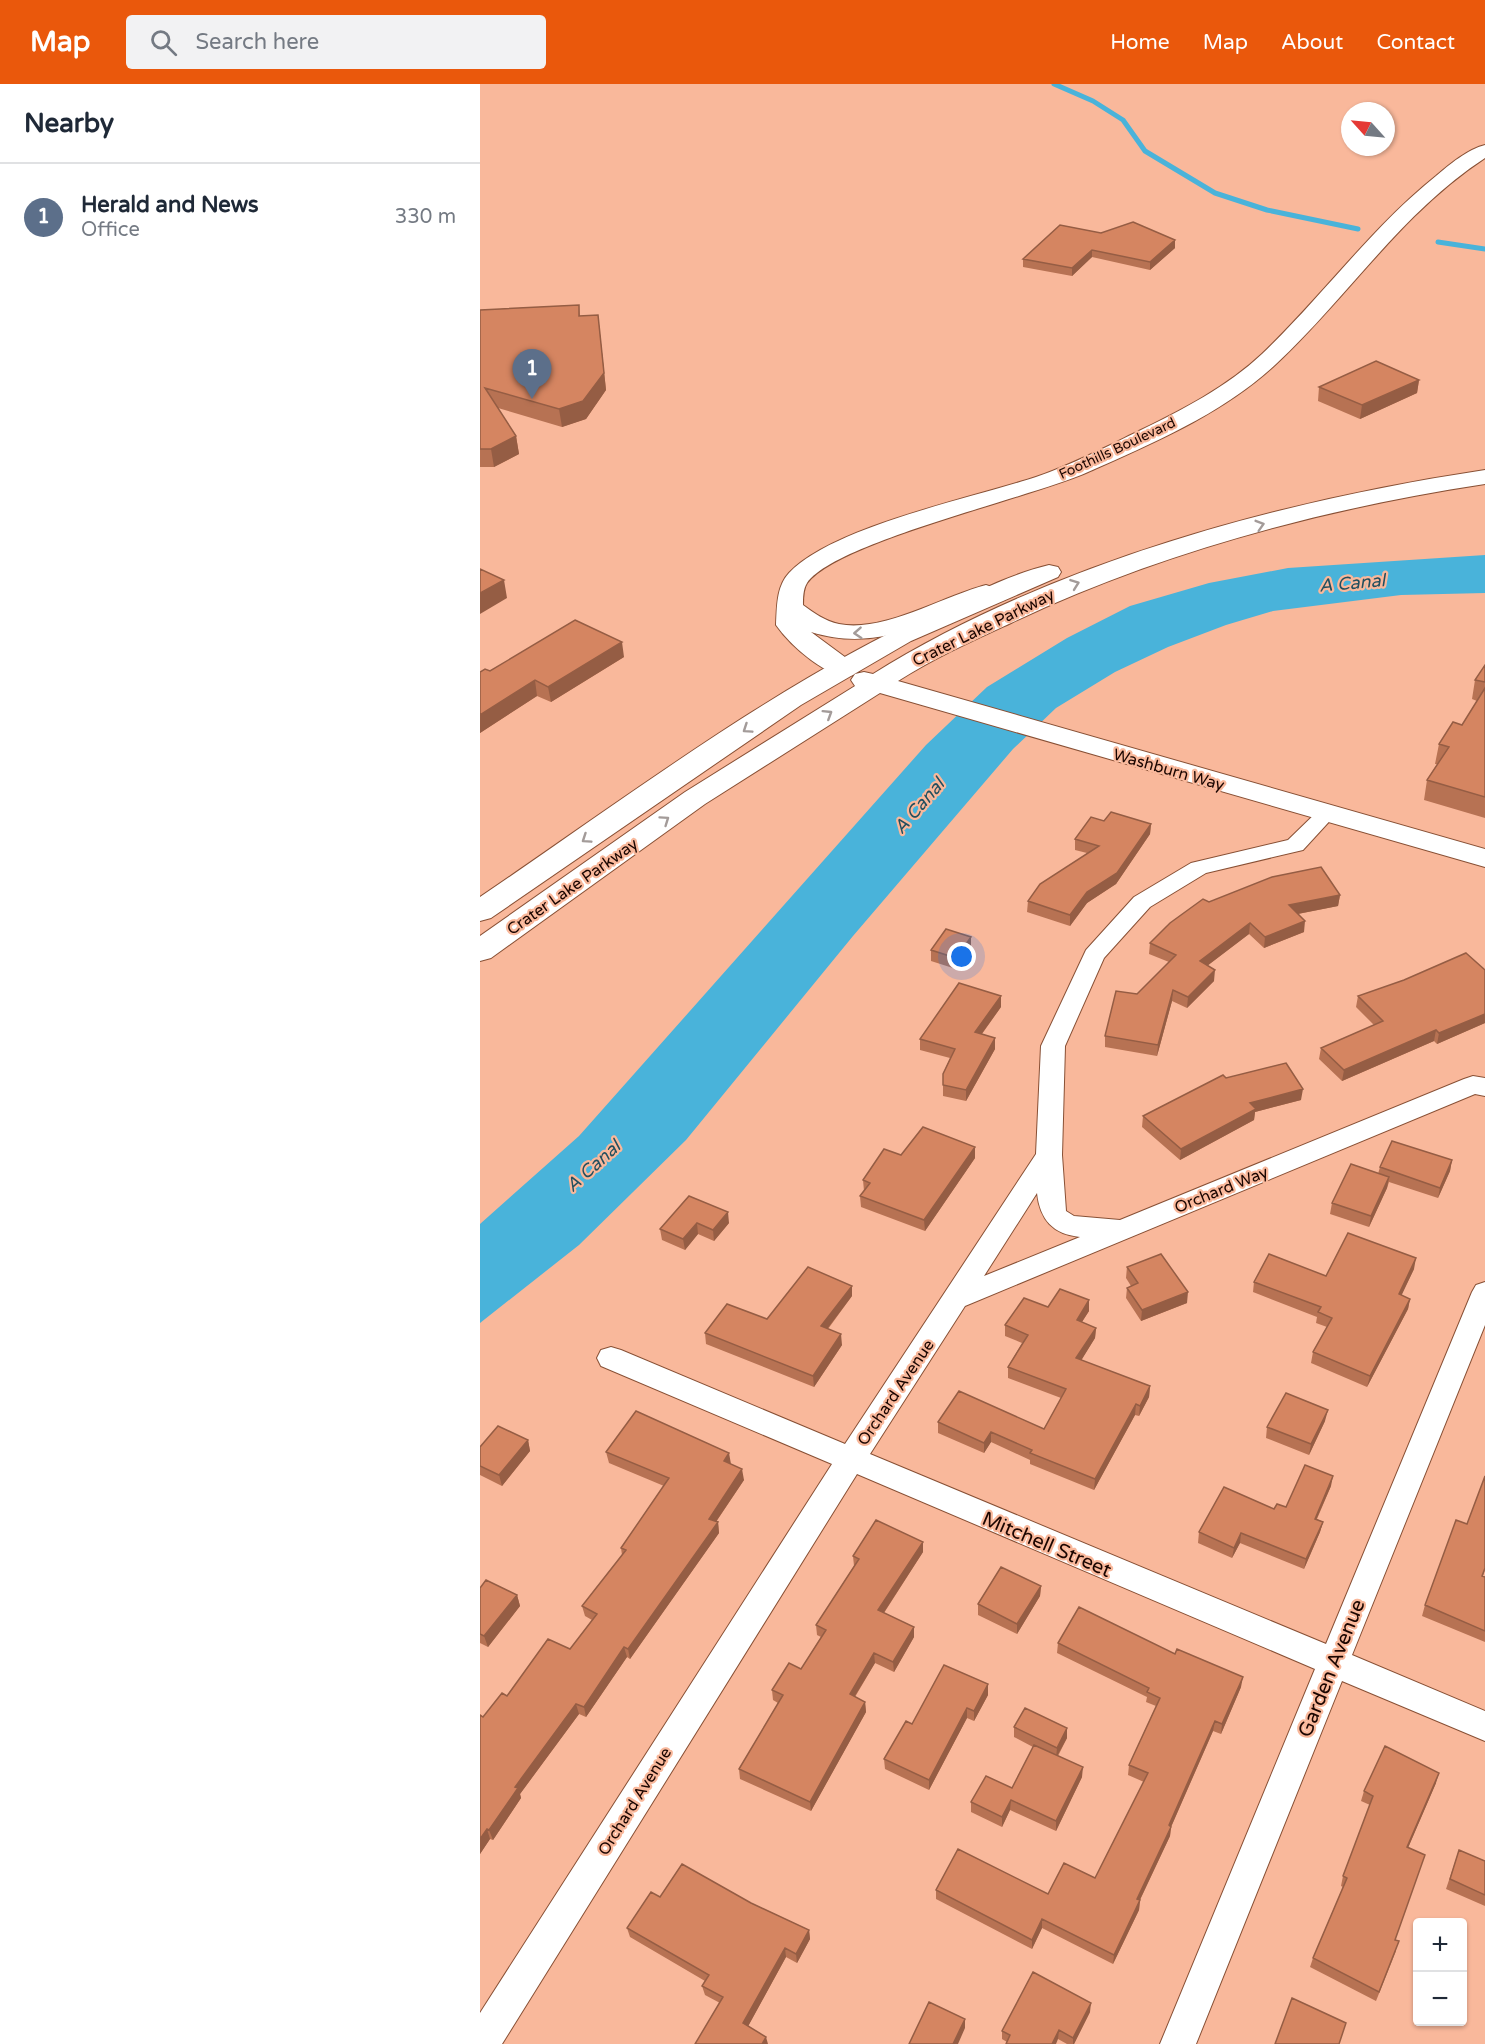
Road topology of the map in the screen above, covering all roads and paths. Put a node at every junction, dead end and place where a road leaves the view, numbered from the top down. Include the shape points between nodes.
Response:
1 (1485, 150) edge
2 (1485, 457) edge
3 (1485, 477) edge
4 (1014, 586) junction
5 (790, 608) junction
6 (858, 676) junction
7 (1327, 813) junction
8 (1485, 858) edge
9 (480, 911) edge
10 (480, 951) edge
11 (1485, 1087) edge
12 (1049, 1155) junction
13 (1126, 1228) junction
14 (1485, 1292) edge
15 (958, 1298) junction
16 (611, 1358) dead end
17 (849, 1460) junction
18 (1332, 1663) junction
19 (1485, 1726) edge
20 (481, 2044) edge
21 (1178, 2044) edge

1 - 5 main road, Foothills Boulevard via 1410,206 1300,328 1266,362 1226,390 1161,428 1047,481 854,543 815,563 796,580
2 - 4 main road, Crater Lake Parkway via 1265,500 1127,542
6 -> 3 main road, Crater Lake Parkway via 925,653 1060,590 1147,558 1292,515 1413,488
4 -> 5 main road via 968,597 902,625 873,632 849,634 832,630
4 - 6 main road, Crater Lake Parkway via 902,636
5 - 6 main road via 789,625 814,649
6 - 7 main road, Washburn Way
6 -> 9 main road, Crater Lake Parkway via 792,699
10 -> 6 main road, Crater Lake Parkway
7 - 8 main road, Washburn Way
7 - 12 street via 1295,845 1199,868 1142,902 1094,955 1053,1047
11 - 13 street, Orchard Way via 1473,1085
12 - 13 street via 1052,1213 1060,1222 1077,1228
12 - 15 street, Orchard Avenue
13 - 15 street, Orchard Way
14 - 18 street, Garden Avenue
15 - 17 street, Orchard Avenue
16 - 17 street, Mitchell Street
17 - 18 street, Mitchell Street
17 - 20 street, Orchard Avenue
18 - 19 street, Mitchell Street
18 - 21 street, Garden Avenue

